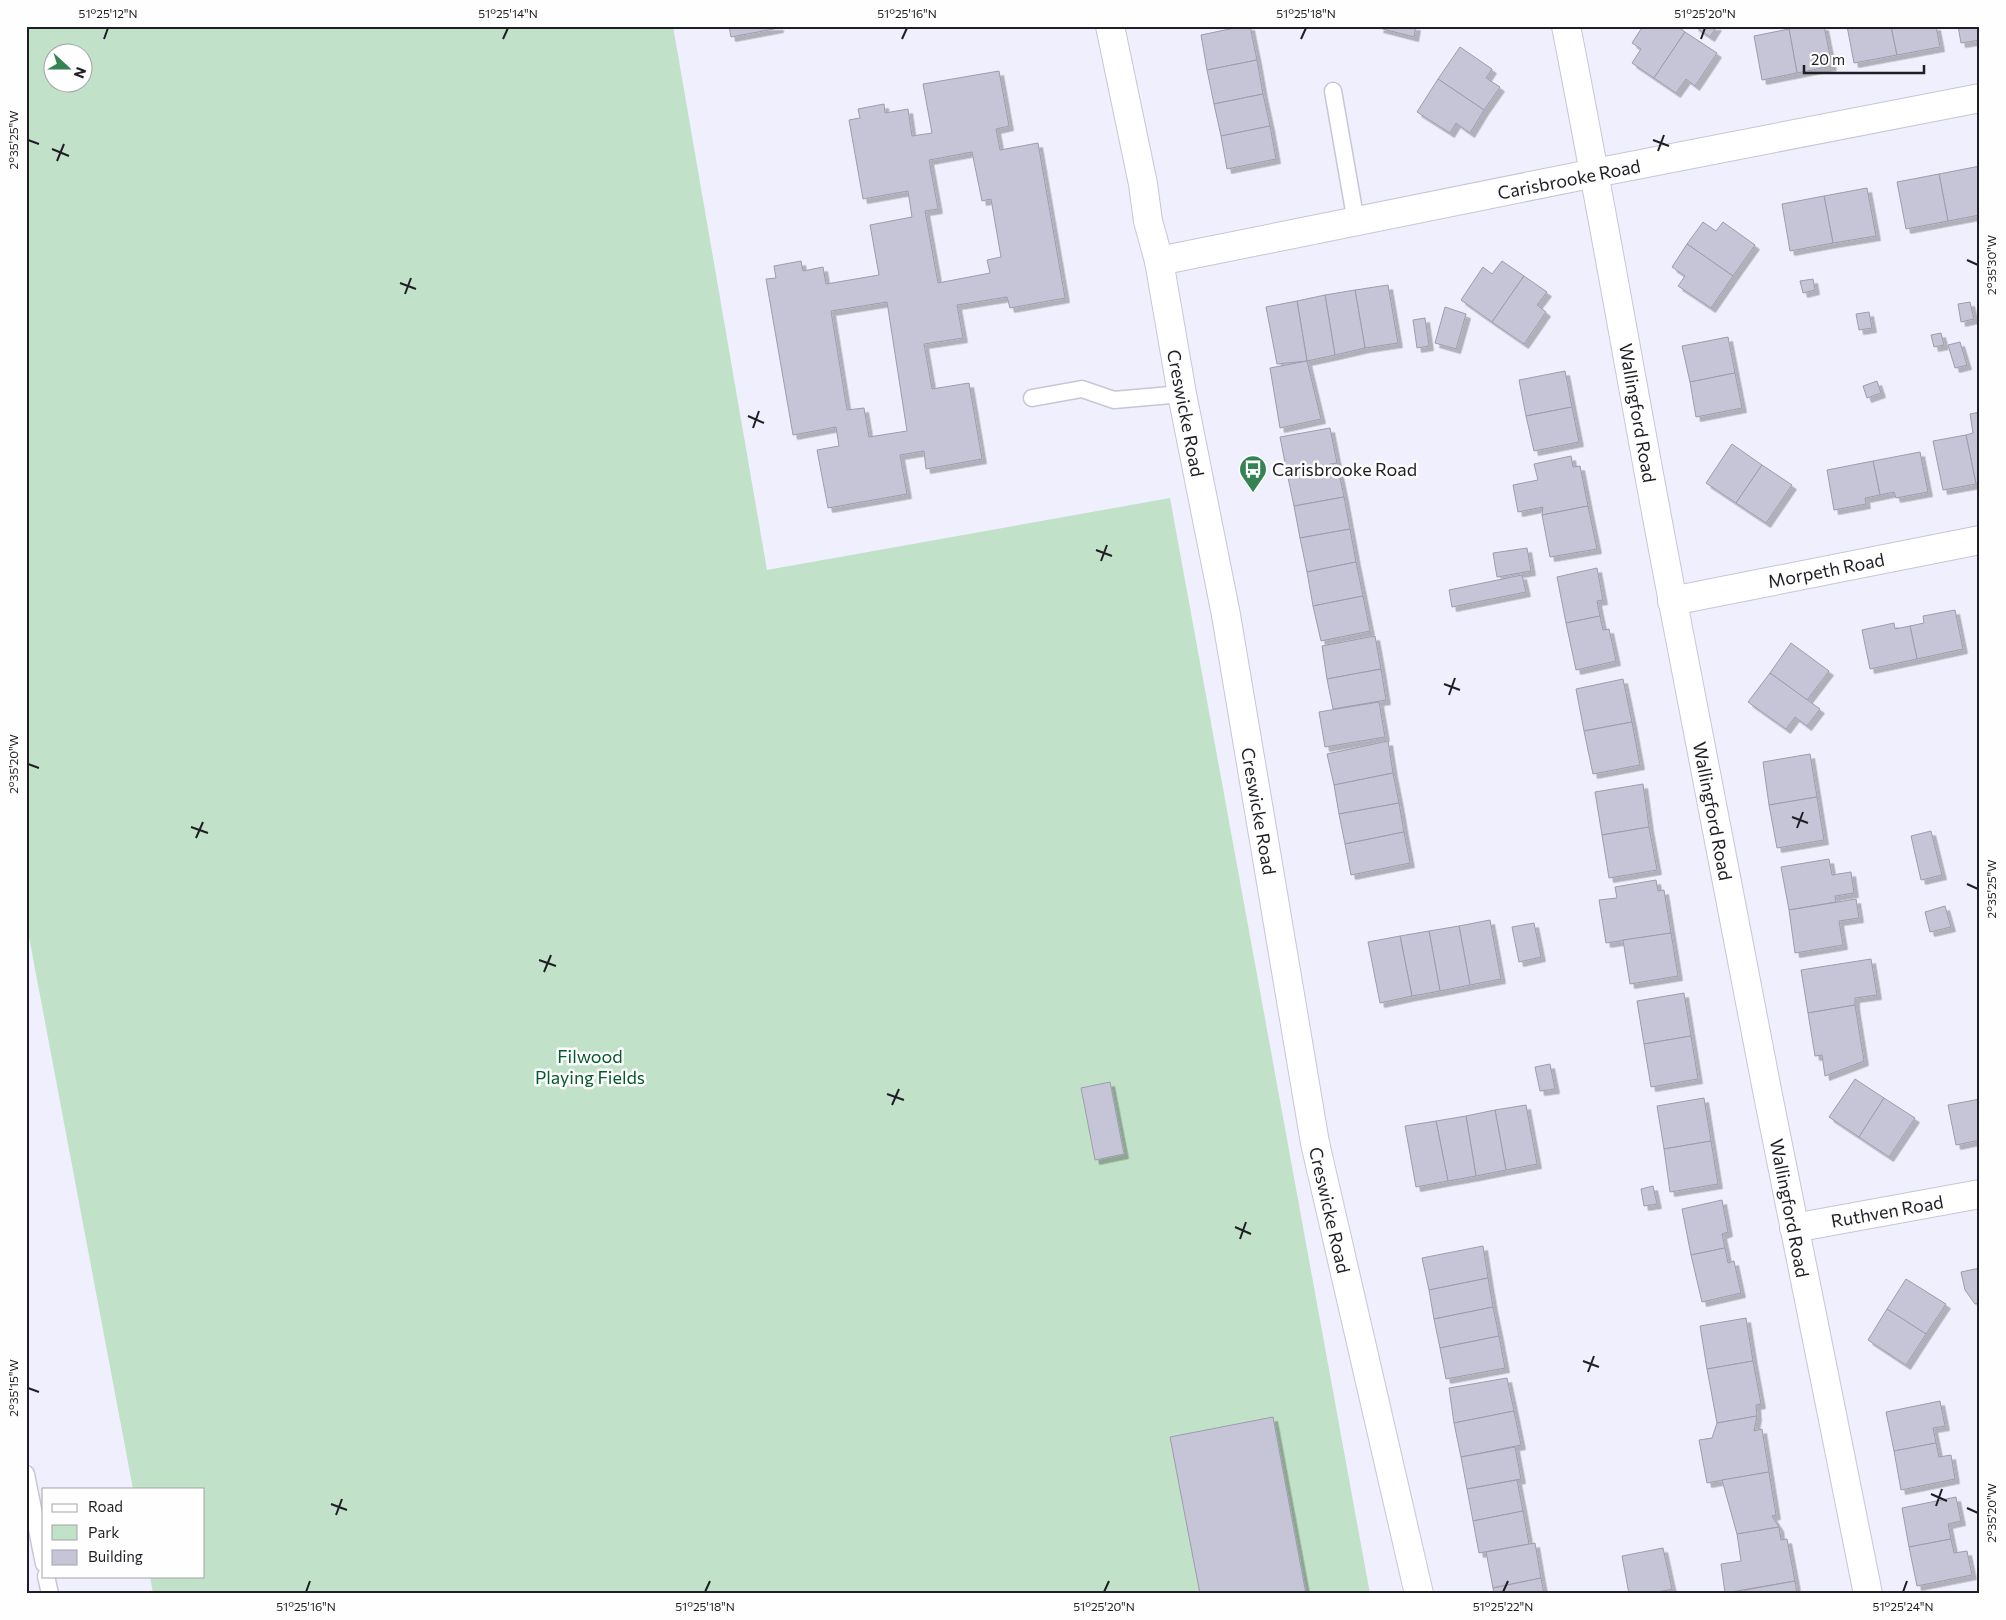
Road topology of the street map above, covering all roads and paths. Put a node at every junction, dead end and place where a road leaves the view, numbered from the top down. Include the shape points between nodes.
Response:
1 (1110, 26) edge
2 (1566, 26) edge
3 (1333, 91) dead end
4 (1980, 98) edge
5 (1595, 173) junction
6 (1356, 222) junction
7 (1159, 261) junction
8 (1182, 394) junction
9 (1032, 398) dead end
10 (1980, 540) edge
11 (1672, 601) junction
12 (1980, 1194) edge
13 (1794, 1228) junction
14 (26, 1474) edge
15 (42, 1554) edge
16 (46, 1578) edge
17 (50, 1594) edge
18 (1418, 1594) edge
19 (1868, 1594) edge

1 - 7 street, Creswicke Road via 1148,221
2 - 5 street, Wallingford Road
3 - 6 lane
4 - 5 street, Carisbrooke Road
5 - 6 street, Carisbrooke Road
5 - 11 street, Wallingford Road
6 - 7 street, Carisbrooke Road
7 - 8 street, Creswicke Road
8 - 9 lane via 1114,400 1082,389
8 - 18 street, Creswicke Road via 1226,615 1315,1143
10 - 11 street, Morpeth Road
11 - 13 street, Wallingford Road
12 - 13 street, Ruthven Road
13 - 19 street, Wallingford Road
14 - 15 lane
16 - 17 lane

